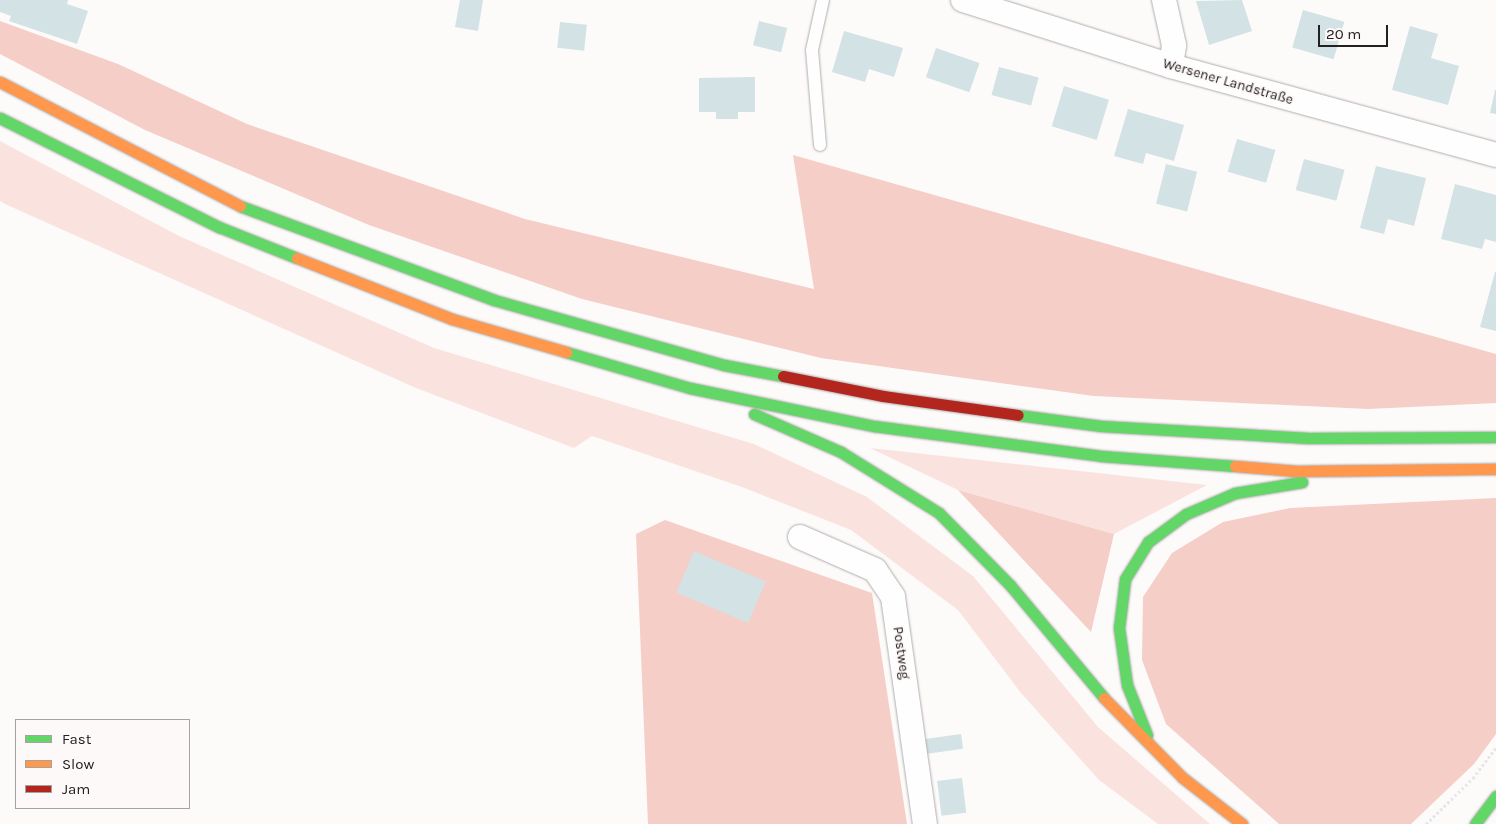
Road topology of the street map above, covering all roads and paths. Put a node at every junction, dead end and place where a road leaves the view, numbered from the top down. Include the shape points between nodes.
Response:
1 (823, 0) edge
2 (963, 0) edge
3 (1164, 0) edge
4 (1171, 66) junction
5 (0, 82) edge
6 (0, 118) edge
7 (820, 145) dead end
8 (1496, 155) edge
9 (690, 388) junction
10 (1496, 437) edge
11 (1496, 469) edge
12 (1370, 472) junction
13 (800, 537) dead end
14 (1152, 745) junction
15 (1496, 748) edge
16 (1496, 796) edge
17 (1478, 820) edge
18 (925, 824) edge
19 (1242, 824) edge
20 (1426, 824) edge
21 (1492, 824) edge

1 - 7 lane via 812,50
2 - 4 street, Wersener Landstraße
3 - 4 street via 1174,45
4 - 8 street, Wersener Landstraße
5 - 10 main road via 234,204 494,300 724,365 883,396 1101,426 1309,438
6 - 9 main road via 219,227 338,275 452,319
9 - 12 main road via 874,426 1101,456 1297,471
9 - 14 main road via 841,452 939,513 1010,585 1113,708
11 - 12 main road
12 - 14 main road via 1235,493 1186,514 1148,542 1125,579 1119,628 1127,685
13 - 18 street, Postweg via 875,570 893,597
14 - 19 main road via 1182,778
15 - 20 path via 1473,778
16 - 17 main road
17 - 21 lane

